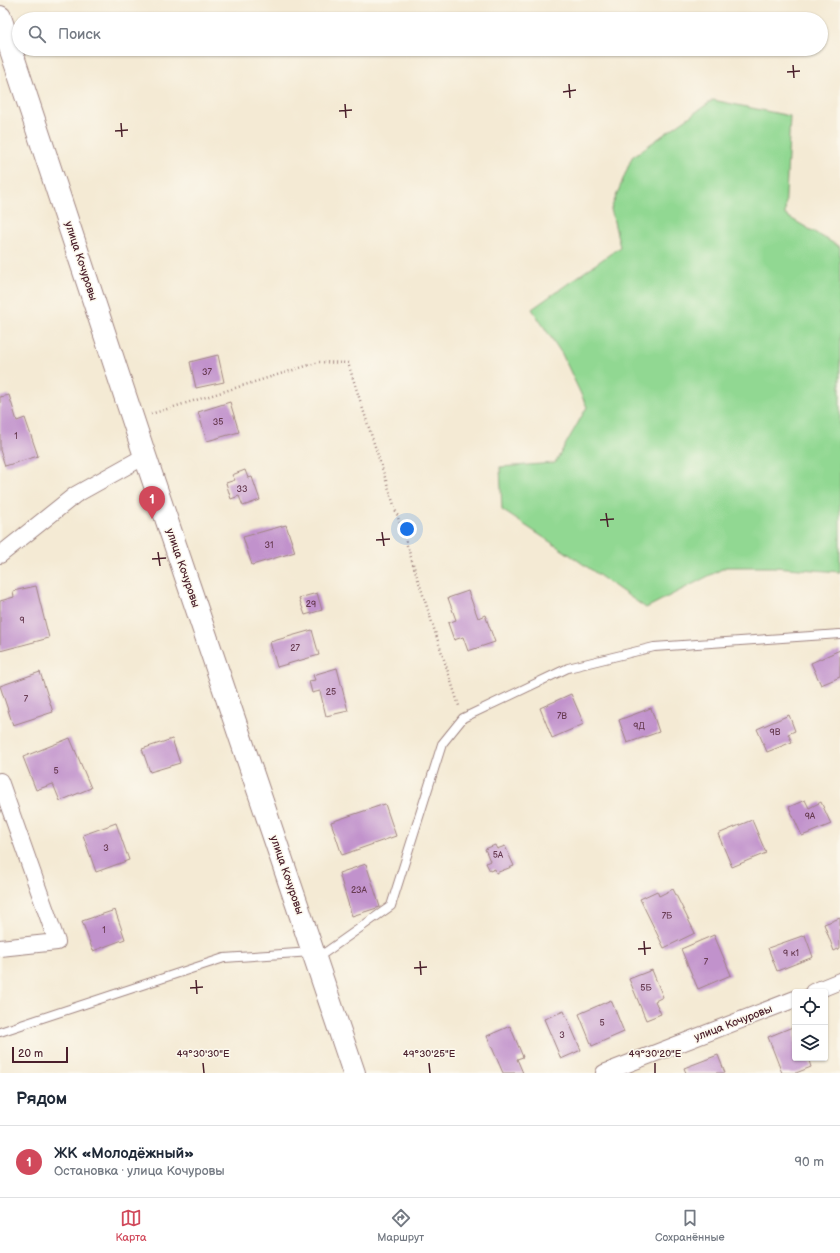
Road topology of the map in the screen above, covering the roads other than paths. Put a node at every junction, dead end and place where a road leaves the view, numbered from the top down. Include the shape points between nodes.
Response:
1 (0, 17) edge
2 (12, 53) edge
3 (13, 56) edge
4 (145, 456) junction
5 (0, 555) edge
6 (840, 634) edge
7 (0, 781) edge
8 (0, 948) edge
9 (314, 956) junction
10 (840, 981) edge
11 (820, 989) edge
12 (792, 1000) edge
13 (0, 1032) edge
14 (354, 1073) edge
15 (604, 1073) edge

1 - 2 street, улица Кочуровы
3 - 4 street, улица Кочуровы
4 - 5 street via 75,495
4 - 9 street, улица Кочуровы
6 - 9 lane via 654,647 568,668 463,718 442,744 391,906
7 - 8 street via 57,942
9 - 13 lane via 224,958
9 - 14 street, улица Кочуровы
10 - 11 street
12 - 15 street, улица Кочуровы

